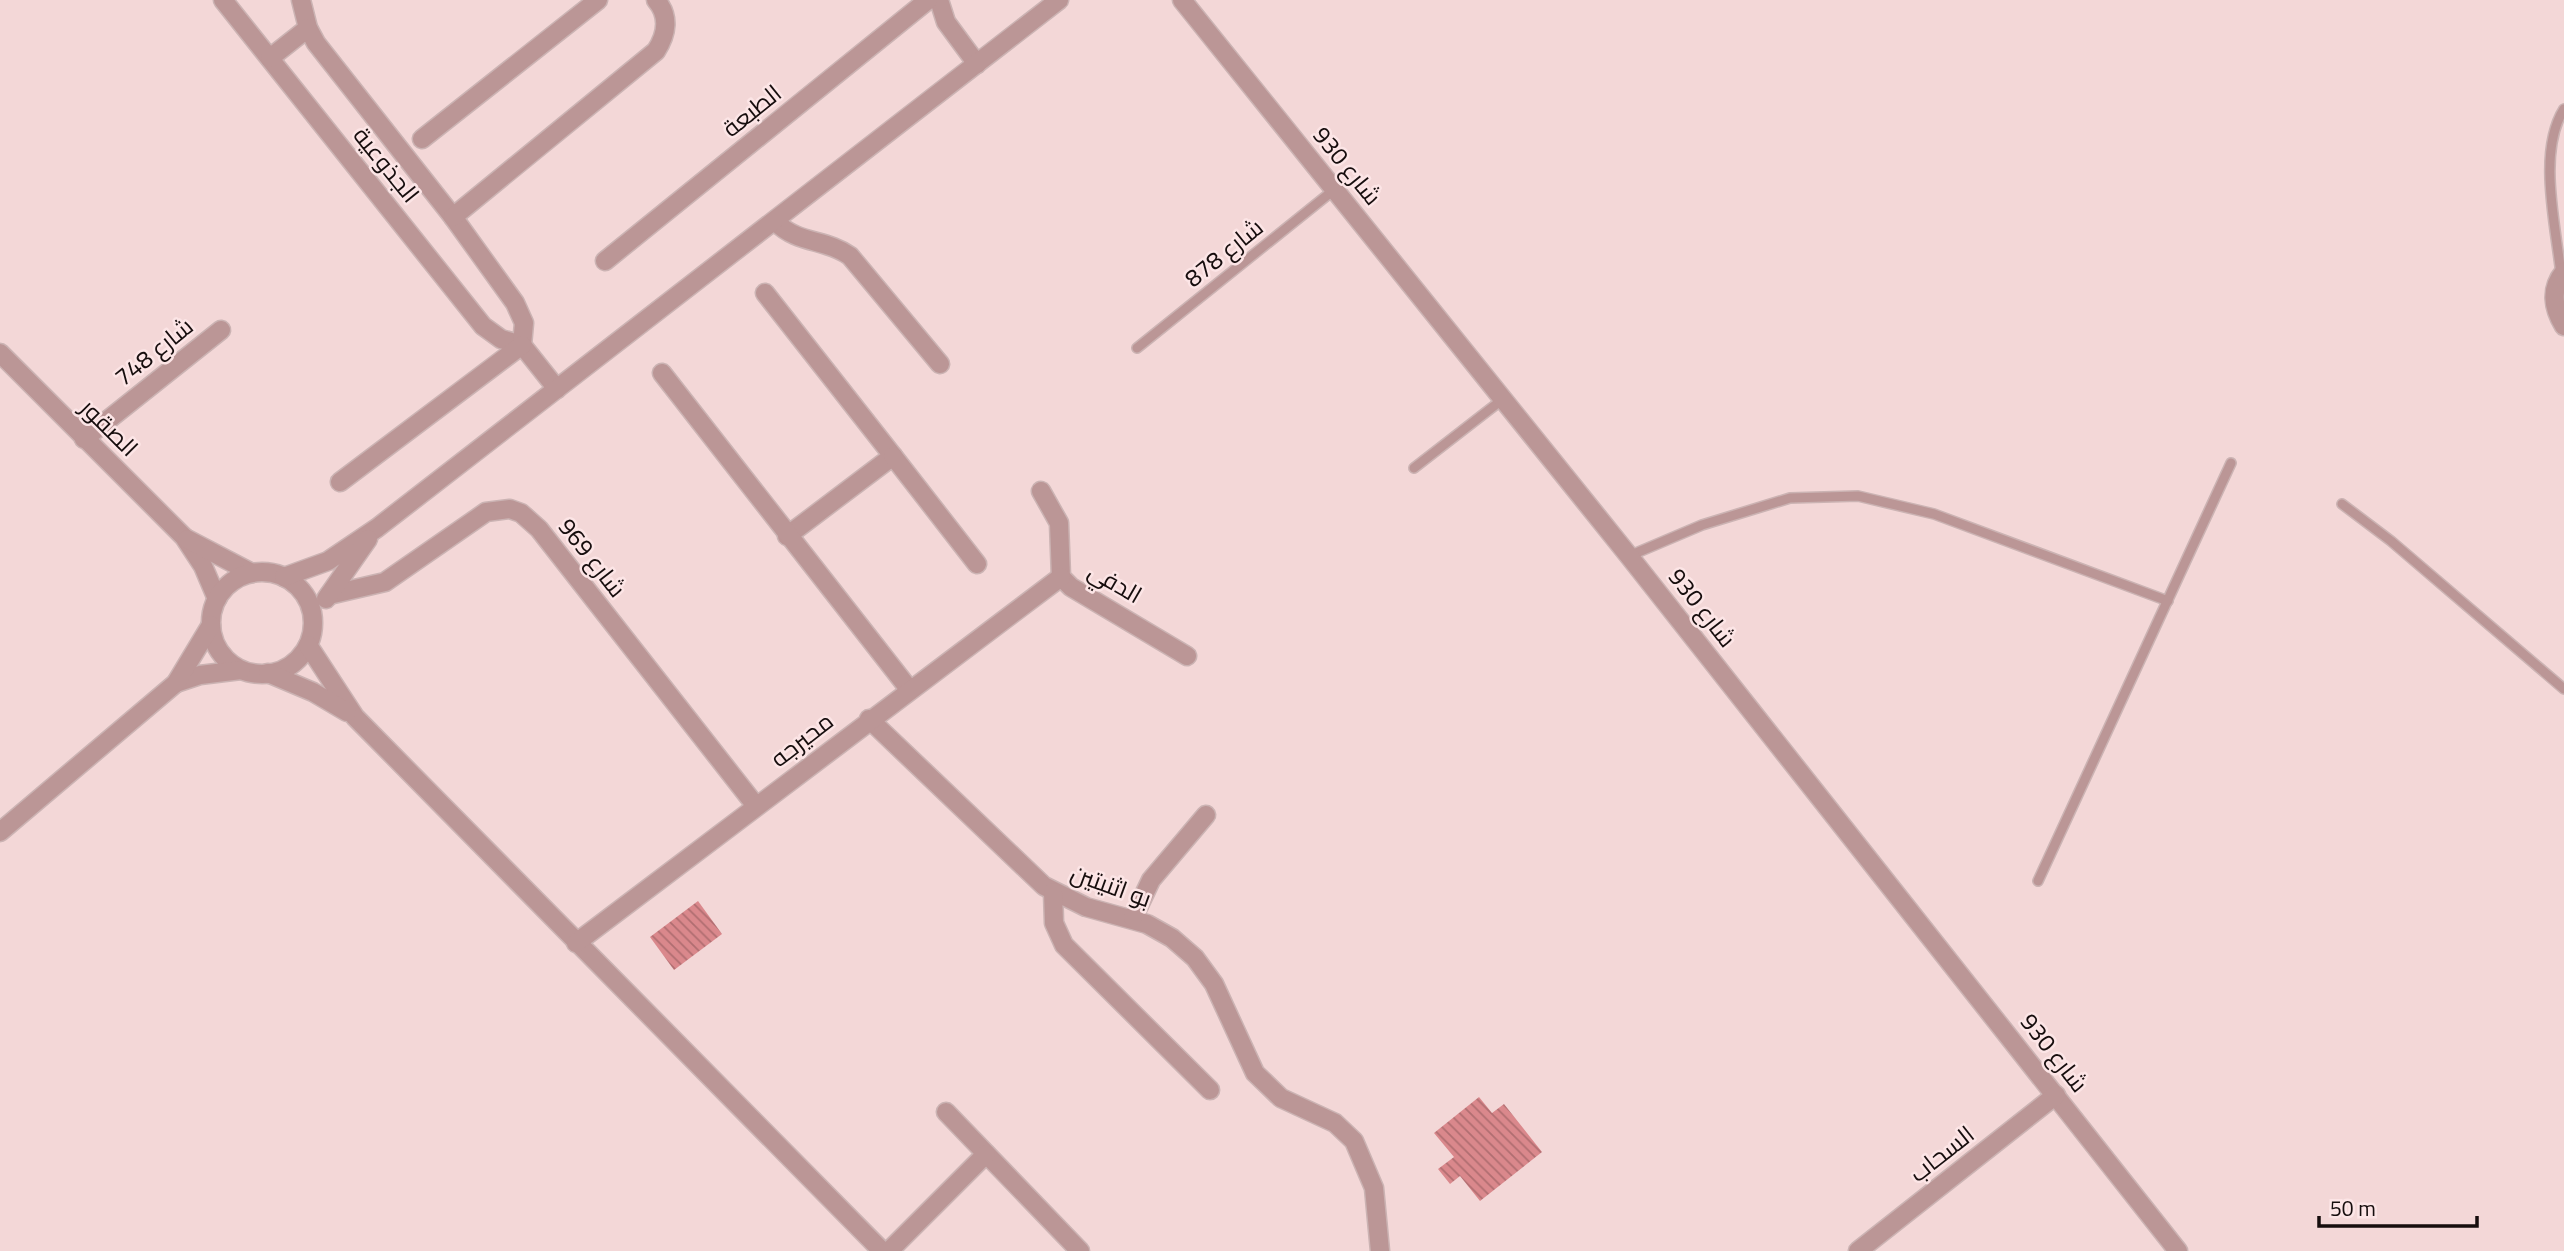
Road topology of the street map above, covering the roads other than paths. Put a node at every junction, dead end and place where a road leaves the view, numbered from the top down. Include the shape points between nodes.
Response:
1 (224, 0) edge
2 (598, 0) edge
3 (656, 0) edge
4 (928, 0) edge
5 (939, 0) edge
6 (1059, 0) edge
7 (1182, 0) edge
8 (302, 1) edge
9 (308, 28) junction
10 (270, 58) junction
11 (977, 64) junction
12 (2564, 109) edge
13 (422, 139) dead end
14 (1335, 189) junction
15 (453, 217) junction
16 (776, 222) junction
17 (606, 261) dead end
18 (2563, 273) edge
19 (765, 293) dead end
20 (2564, 326) edge
21 (221, 330) dead end
22 (522, 345) junction
23 (1137, 348) dead end
24 (0, 353) edge
25 (940, 364) dead end
26 (662, 373) dead end
27 (557, 389) junction
28 (1503, 399) junction
29 (84, 439) junction
30 (893, 456) junction
31 (2231, 463) dead end
32 (1414, 468) dead end
33 (340, 482) dead end
34 (1041, 491) dead end
35 (2342, 504) dead end
36 (377, 528) junction
37 (787, 536) junction
38 (184, 537) junction
39 (1629, 556) junction
40 (977, 564) dead end
41 (252, 573) junction
42 (284, 577) junction
43 (1061, 577) junction
44 (329, 595) junction
45 (217, 598) junction
46 (2168, 601) junction
47 (313, 622) junction
48 (211, 625) junction
49 (307, 645) junction
50 (1187, 656) dead end
51 (241, 670) junction
52 (268, 673) junction
53 (176, 683) junction
54 (909, 689) junction
55 (2564, 690) edge
56 (355, 717) junction
57 (869, 719) junction
58 (756, 806) junction
59 (1206, 815) dead end
60 (0, 832) edge
61 (2038, 881) dead end
62 (1053, 892) junction
63 (1133, 918) junction
64 (576, 943) junction
65 (1210, 1090) dead end
66 (2056, 1095) junction
67 (946, 1112) dead end
68 (986, 1154) junction
69 (882, 1251) edge
70 (889, 1251) edge
71 (1080, 1251) edge
72 (1380, 1251) edge
73 (1858, 1251) edge
74 (2178, 1251) edge

1 - 10 street, الجذوعية
2 - 13 street
3 - 15 street via 666,29 656,51
4 - 17 street, الطبعة
5 - 11 street via 946,22
6 - 11 street
7 - 14 street, شارع 930
8 - 9 street, الجذوعية
9 - 10 street
9 - 15 street, الجذوعية
10 - 22 street, الجذوعية via 483,326 501,339
11 - 16 street
12 - 18 lane via 2551,138 2550,167
14 - 23 lane, شارع 878
14 - 28 street, شارع 930
15 - 22 street, الجذوعية via 521,312
16 - 25 street via 800,238 850,256
16 - 27 street
18 - 20 street via 2554,299
19 - 30 street
21 - 29 street, شارع 748
22 - 27 street, الجذوعية
22 - 33 street
24 - 29 street, الصقور
26 - 37 street
27 - 36 street
28 - 32 lane
28 - 39 street, شارع 930
29 - 38 street, الصقور
30 - 37 street
30 - 40 street
31 - 46 lane
34 - 43 street, الدفي via 1059,523
35 - 55 lane
36 - 42 street via 328,561
36 - 44 street
37 - 54 street
38 - 41 street, الصقور
38 - 45 street, الصقور
39 - 46 lane via 1702,525 1790,498 1858,496 1934,514
39 - 66 street, شارع 930
41 - 42 street
41 - 45 street via 231,582
42 - 47 street via 305,596
43 - 50 street, الدفي
43 - 54 street, محيرجه
44 - 47 street
44 - 58 street, شارع 969 via 386,582 486,513 510,509 522,513
45 - 48 street
46 - 61 lane
47 - 49 street
48 - 51 street via 219,652
48 - 53 street
49 - 52 street via 291,664
49 - 56 street
51 - 52 street
51 - 53 street
52 - 56 street
53 - 60 street
54 - 57 street, محيرجه
56 - 64 street
57 - 58 street, محيرجه
57 - 62 street, بو اثنيتين via 1025,872
58 - 64 street, محيرجه
59 - 63 street via 1151,880
62 - 63 street, بو اثنيتين
62 - 65 street via 1054,923 1064,945
63 - 72 street, بو اثنيتين via 1172,938 1205,970 1245,1058 1267,1087 1297,1107 1335,1123 1354,1141 1374,1188
64 - 69 street
66 - 73 street, السحاب
66 - 74 street, شارع 930
67 - 68 street
68 - 70 street
68 - 71 street

